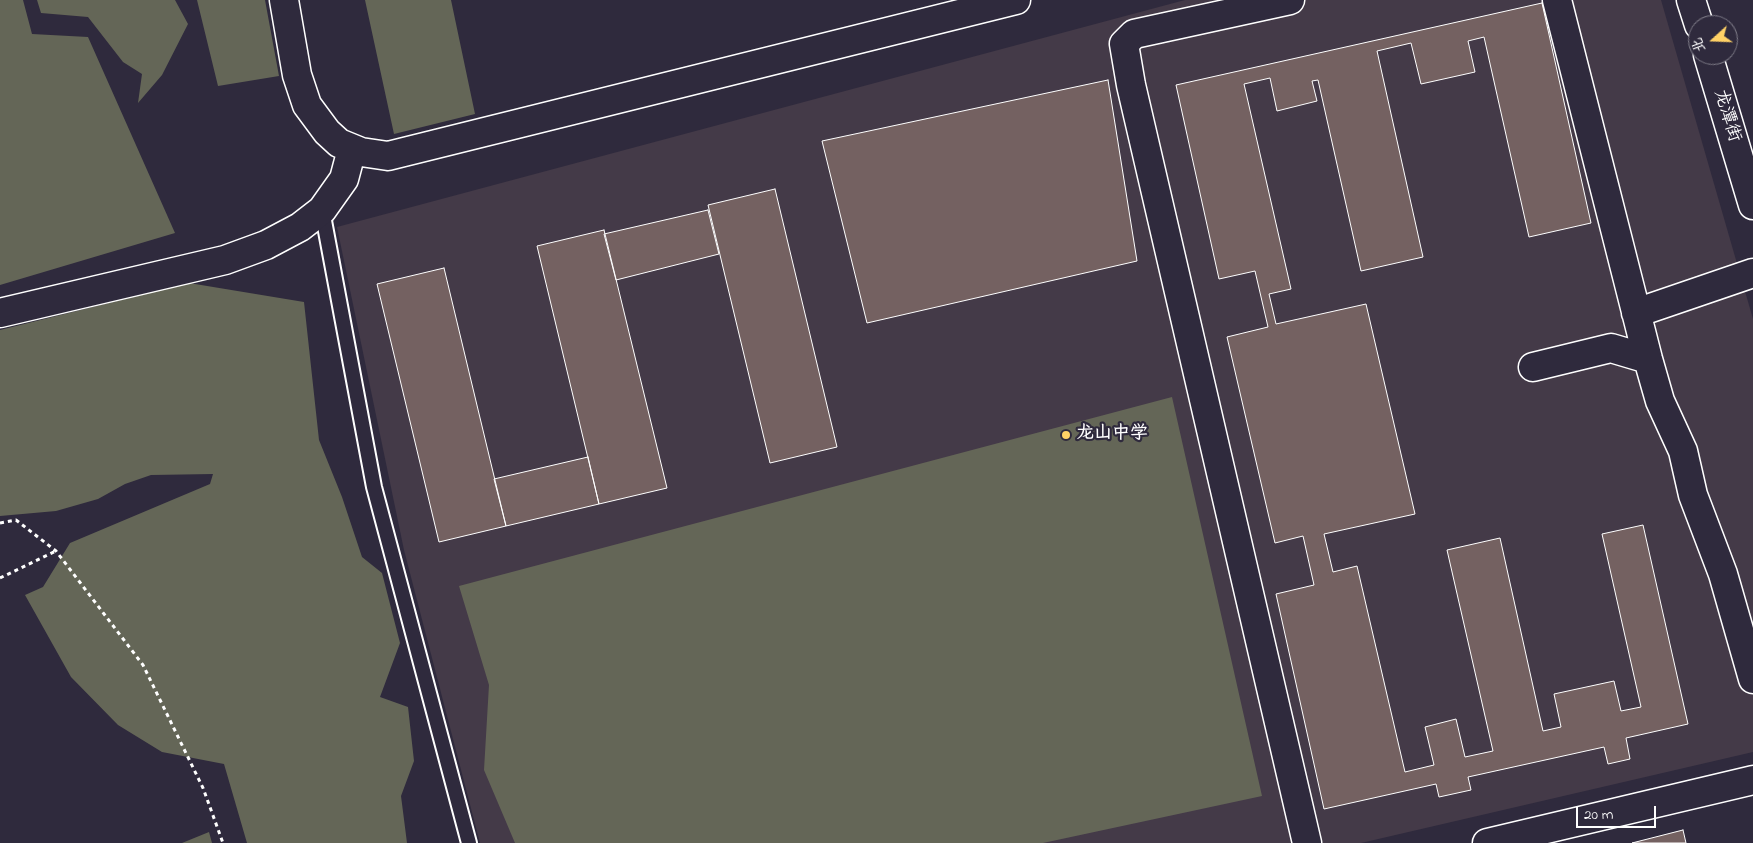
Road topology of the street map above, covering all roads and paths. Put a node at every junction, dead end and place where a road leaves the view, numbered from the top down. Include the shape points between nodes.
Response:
1 (284, 0) edge
2 (1016, 0) edge
3 (1290, 0) edge
4 (1557, 0) edge
5 (1691, 0) edge
6 (1696, 15) edge
7 (1711, 65) edge
8 (352, 149) junction
9 (1753, 205) edge
10 (322, 210) junction
11 (1753, 273) edge
12 (0, 313) edge
13 (1636, 313) junction
14 (1648, 359) junction
15 (1533, 367) dead end
16 (0, 523) edge
17 (56, 551) junction
18 (0, 578) edge
19 (1753, 679) edge
20 (1753, 780) edge
21 (223, 843) edge
22 (469, 843) edge
23 (1306, 843) edge
24 (1487, 843) edge

1 - 8 street via 297,75 307,106 327,132
2 - 8 street via 434,146 388,156
3 - 23 street via 1134,34 1124,44
4 - 13 street
5 - 6 street
7 - 9 street, 龙潭街
8 - 10 street via 344,179
10 - 12 street via 283,237 242,255
10 - 22 lane via 374,487
11 - 13 street
13 - 14 street
14 - 15 street via 1611,348
14 - 19 street via 1660,401 1683,451 1693,495 1723,574
16 - 17 path via 16,520
17 - 18 path
17 - 21 path via 143,666 203,788
20 - 24 street

